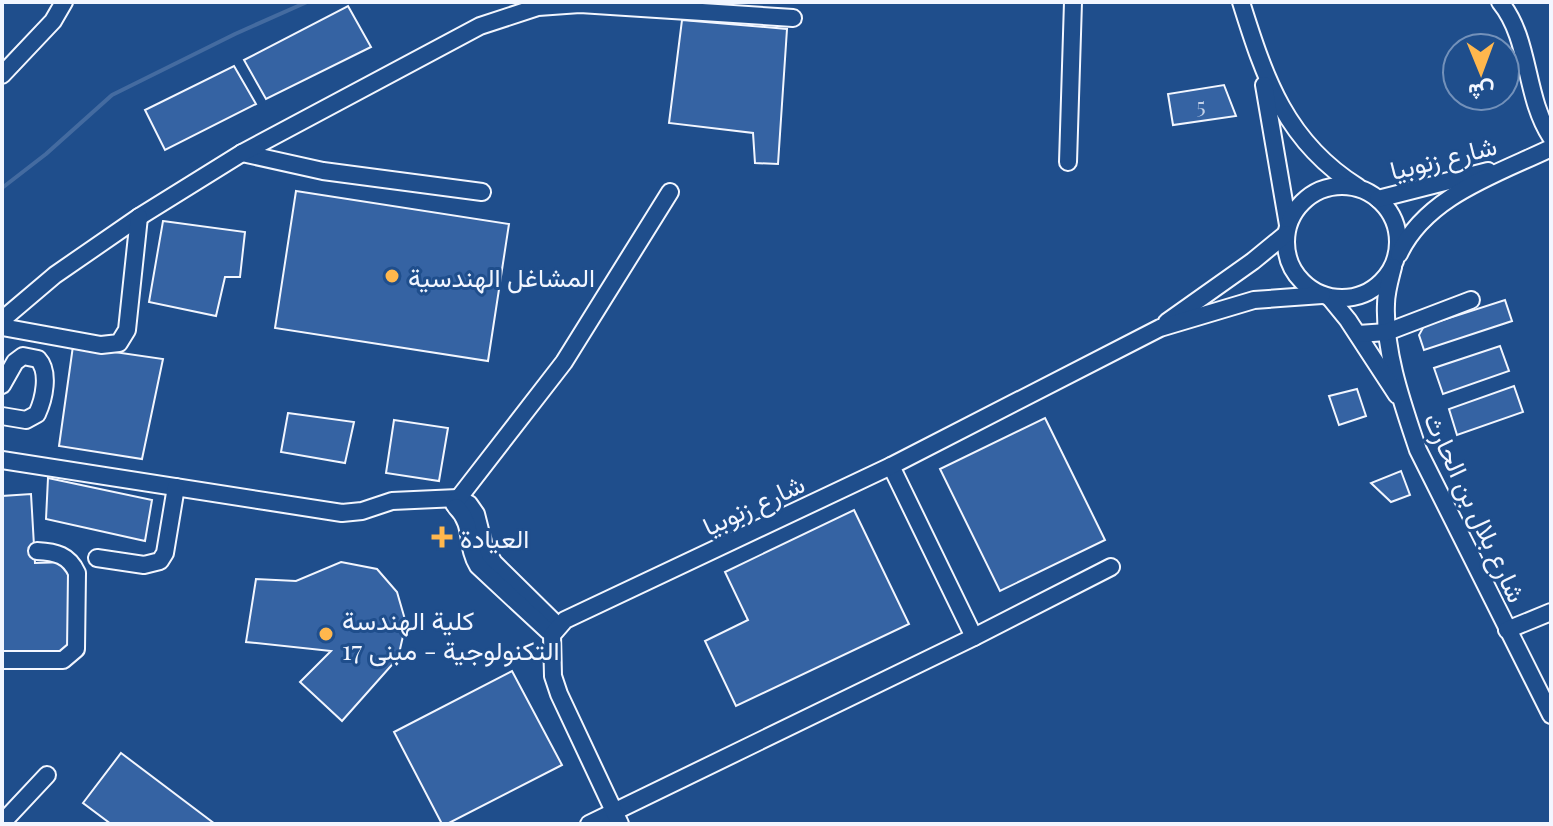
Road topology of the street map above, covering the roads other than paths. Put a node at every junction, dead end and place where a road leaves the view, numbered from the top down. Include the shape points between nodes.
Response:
1 (64, 2) edge
2 (1073, 2) edge
3 (1241, 2) edge
4 (1500, 2) edge
5 (793, 18) dead end
6 (1260, 64) junction
7 (2, 75) edge
8 (1551, 137) edge
9 (1551, 148) edge
10 (242, 153) junction
11 (1068, 162) dead end
12 (1520, 162) junction
13 (1362, 190) junction
14 (482, 192) dead end
15 (670, 192) dead end
16 (1378, 199) junction
17 (139, 217) junction
18 (1287, 229) junction
19 (1394, 264) junction
20 (1326, 296) junction
21 (1471, 300) dead end
22 (2, 320) edge
23 (2, 327) edge
24 (1160, 328) junction
25 (1387, 332) junction
26 (1358, 334) junction
27 (7, 362) edge
28 (2, 385) edge
29 (1402, 404) junction
30 (2, 416) edge
31 (2, 460) edge
32 (891, 466) junction
33 (176, 487) junction
34 (453, 500) junction
35 (37, 551) dead end
36 (97, 558) dead end
37 (1111, 567) dead end
38 (1551, 612) edge
39 (1507, 630) junction
40 (555, 631) junction
41 (974, 637) junction
42 (2, 660) edge
43 (1551, 715) edge
44 (47, 775) dead end
45 (617, 818) edge
46 (2, 823) edge
47 (589, 824) edge

1 - 7 street
2 - 11 street
3 - 6 street
4 - 8 street via 1514,24 1540,120
5 - 10 street via 580,4 538,7 480,26
6 - 13 street via 1297,134 1332,171
6 - 18 street
9 - 12 street, شارع زنوبيا
10 - 14 street via 323,171
10 - 17 street
12 - 16 street, شارع زنوبيا
12 - 19 street, شارع زنوبيا via 1440,203 1410,235
13 - 16 street
13 - 18 street via 1326,188 1310,196 1296,209
15 - 34 street via 564,362
16 - 19 street via 1397,227
17 - 22 street via 55,275
17 - 23 street via 127,330 119,343 101,345
18 - 20 street via 1290,264 1308,288
18 - 24 street, شارع زنوبيا via 1253,261
19 - 20 street via 1360,296
19 - 25 street, شارع بلال بن الحارث via 1386,302
20 - 24 street, شارع زنوبيا via 1254,300
20 - 26 street, شارع بلال بن الحارث
21 - 25 street
24 - 32 street, شارع زنوبيا
25 - 26 street
25 - 29 street, شارع بلال بن الحارث
26 - 29 street, شارع بلال بن الحارث
27 - 28 street
27 - 30 street via 28,355 45,371 37,414 30,419
29 - 39 street, شارع بلال بن الحارث via 1430,478
31 - 33 street
32 - 40 street, شارع زنوبيا via 565,620
32 - 41 street
33 - 34 street via 342,513 392,501
33 - 36 street via 160,561 144,565
34 - 40 street via 466,517 481,557
35 - 42 street via 59,554 74,567 78,644 63,660
37 - 41 street
38 - 39 street
39 - 43 street, شارع بلال بن الحارث
40 - 45 street via 553,676
41 - 45 street
44 - 46 street
45 - 47 street

